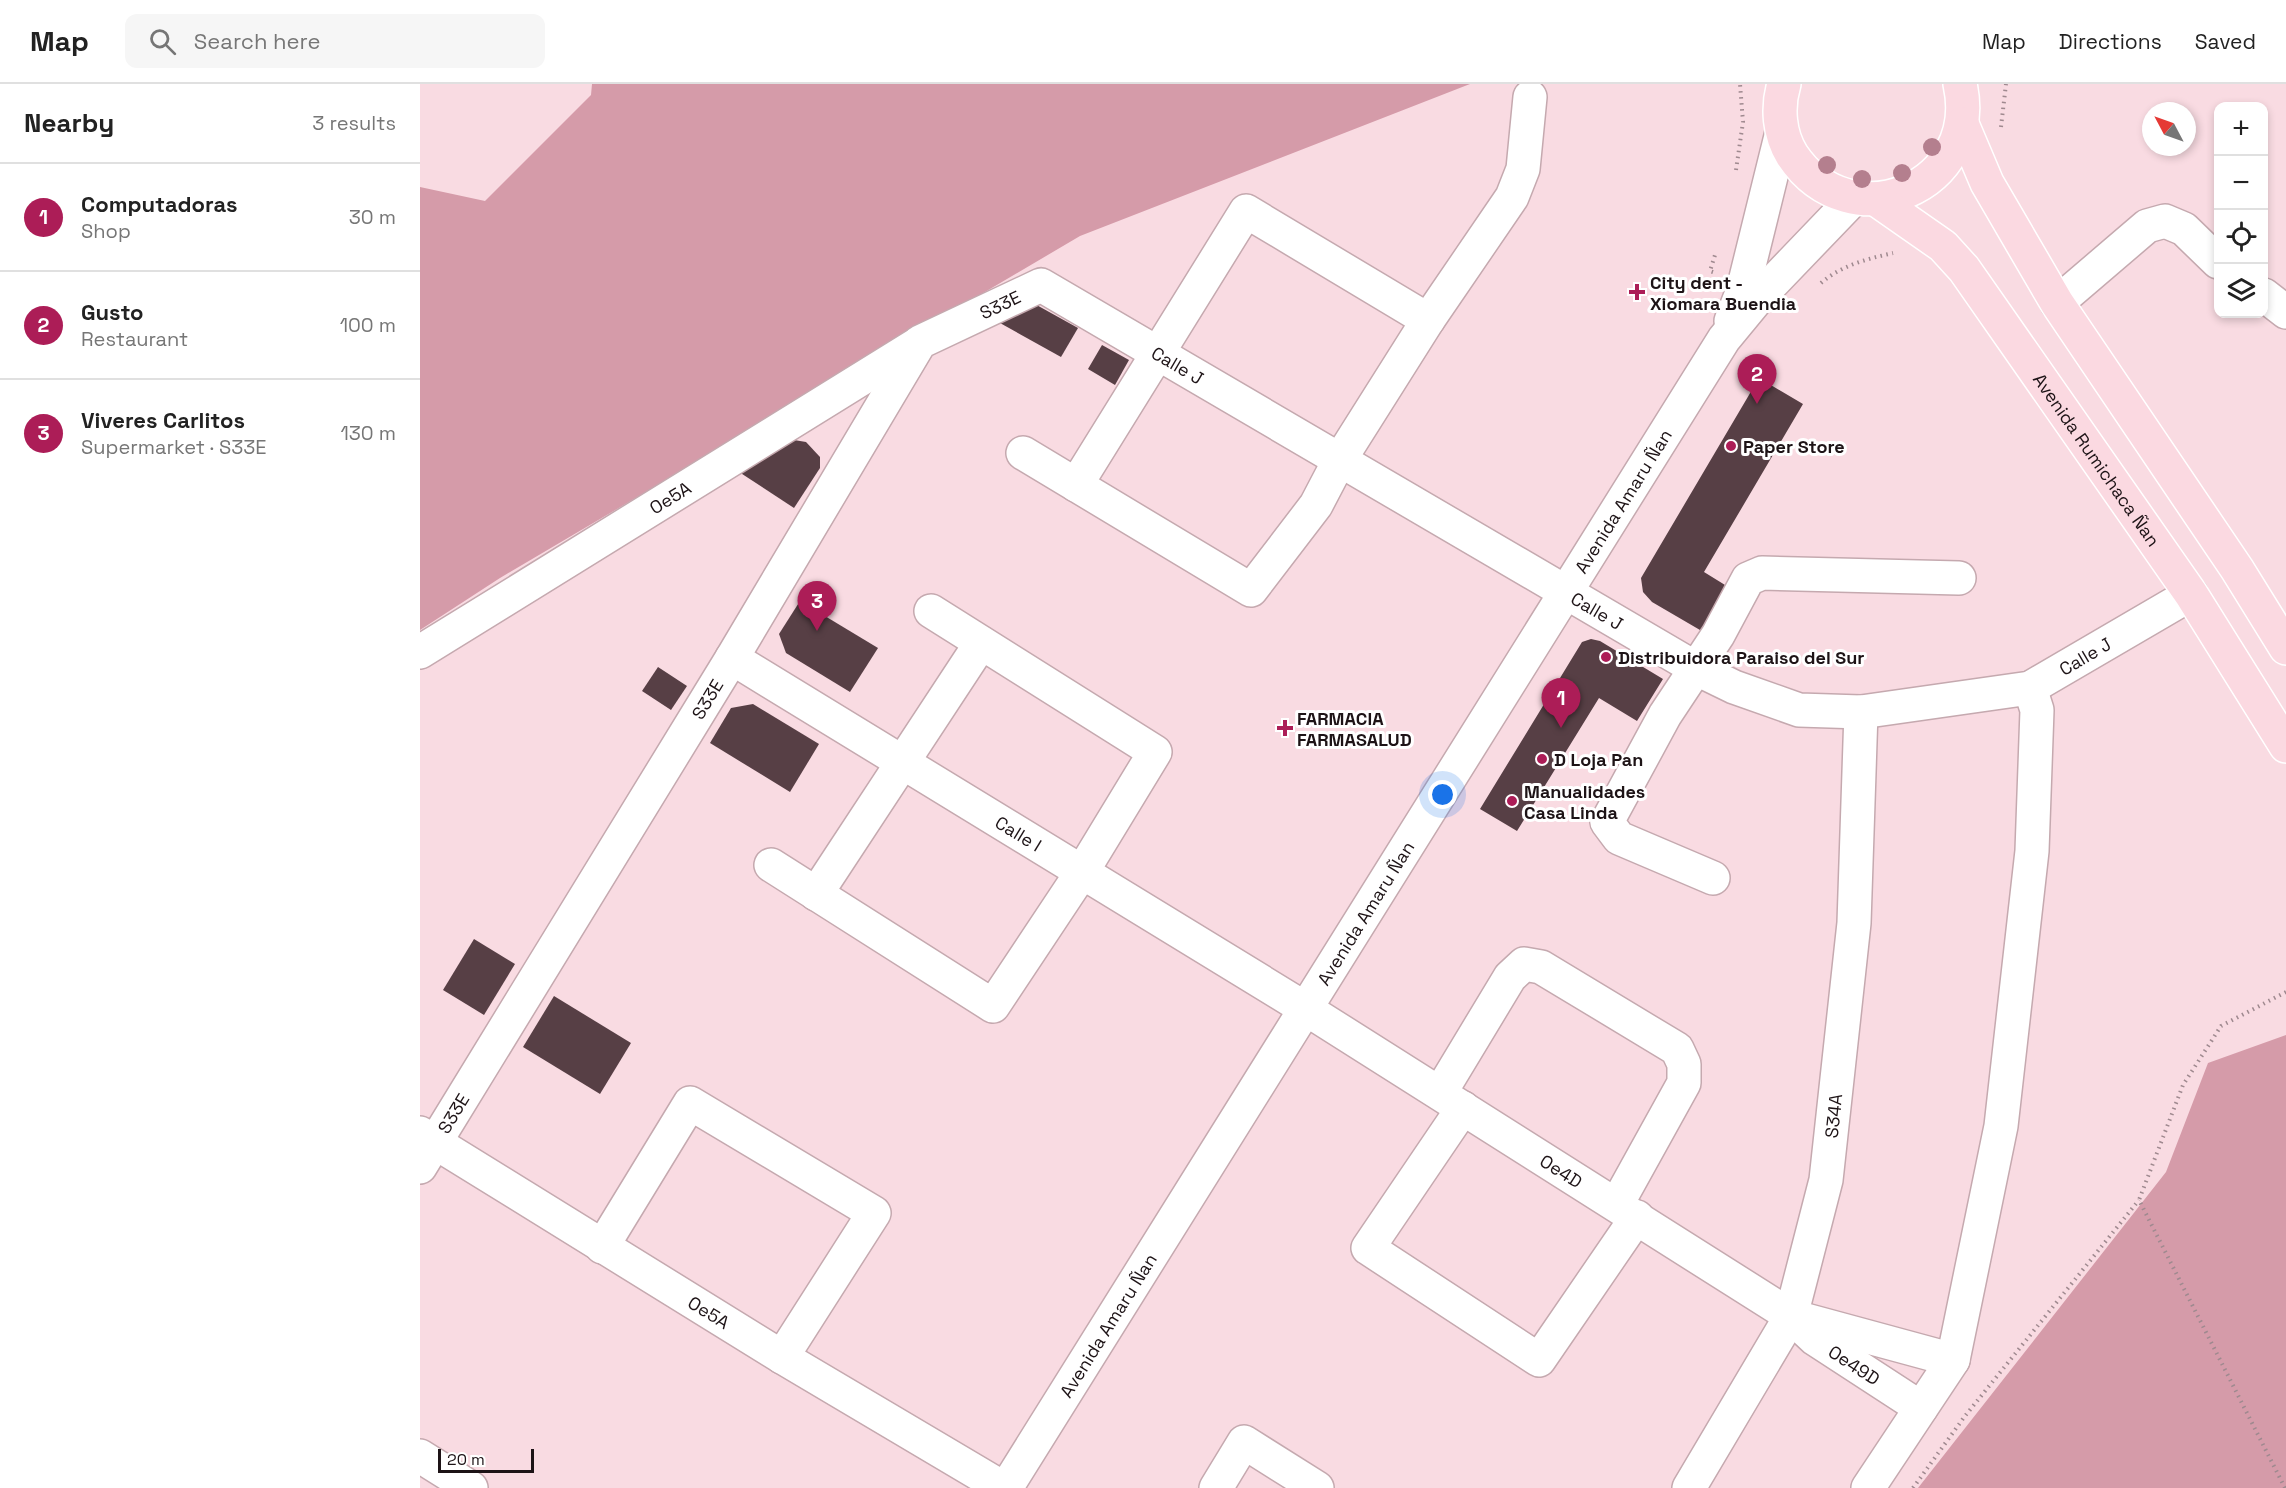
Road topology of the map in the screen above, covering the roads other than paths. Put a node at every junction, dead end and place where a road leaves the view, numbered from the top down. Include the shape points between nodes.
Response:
1 (1960, 84) edge
2 (1780, 88) edge
3 (1530, 97) dead end
4 (1962, 124) junction
5 (1782, 132) junction
6 (1866, 199) junction
7 (2214, 258) edge
8 (1041, 285) joint
9 (2268, 299) edge
10 (2057, 303) junction
11 (2286, 312) edge
12 (1428, 320) junction
13 (1724, 339) junction
14 (920, 342) junction
15 (1157, 353) junction
16 (1023, 453) dead end
17 (1340, 461) junction
18 (1076, 484) junction
19 (1959, 578) dead end
20 (1566, 592) junction
21 (2191, 594) junction
22 (931, 610) dead end
23 (981, 643) junction
24 (2286, 648) edge
25 (420, 652) edge
26 (732, 658) junction
27 (1696, 669) junction
28 (2030, 688) junction
29 (1861, 712) junction
30 (2286, 746) edge
31 (902, 762) junction
32 (771, 866) dead end
33 (1082, 872) junction
34 (1713, 878) dead end
35 (816, 894) junction
36 (1306, 1009) junction
37 (1451, 1101) junction
38 (425, 1147) edge
39 (1627, 1211) junction
40 (602, 1247) junction
41 (1806, 1320) junction
42 (782, 1357) junction
43 (1953, 1360) junction
44 (1921, 1408) junction
45 (420, 1456) edge
46 (471, 1488) edge
47 (1004, 1488) edge
48 (1215, 1488) edge
49 (1317, 1488) edge
50 (1689, 1488) edge
51 (1868, 1488) edge

1 - 4 main road
2 - 5 main road
3 - 12 street via 1523,169 1512,196
4 - 6 main road via 1941,167 1901,195
4 - 10 main road via 1987,183
5 - 6 main road, Avenida Rumichaca Ñan via 1800,167 1815,181 1832,191
5 - 13 street, Avenida Amaru Ñan via 1743,290
6 - 13 street, Avenida Amaru Ñan via 1757,299
6 - 21 main road, Avenida Rumichaca Ñan via 1930,237 1964,269
7 - 10 street via 2184,229 2165,221 2147,226
8 - 14 street, S33E
8 - 15 street, Calle J
9 - 11 street
10 - 24 main road
12 - 15 street via 1246,211
12 - 17 street
13 - 20 street, Avenida Amaru Ñan
14 - 25 street, Oe5A
14 - 26 street, S33E
15 - 17 street, Calle J
15 - 18 street
16 - 18 street
17 - 18 street via 1316,505 1251,591
17 - 20 street, Calle J
19 - 27 street via 1762,573 1748,579
20 - 27 street, Calle J
20 - 36 street, Avenida Amaru Ñan
21 - 28 street, Calle J
21 - 30 main road, Avenida Rumichaca Ñan
22 - 23 street
23 - 31 street
23 - 33 street via 1155,752
26 - 31 street, Calle I
26 - 38 street, S33E
27 - 29 street, Calle J via 1799,710
27 - 34 street via 1665,715 1607,822 1619,838
28 - 29 street, Calle J
28 - 43 street via 2037,710 2032,851 2002,1115
29 - 41 street, S34A via 1854,923 1826,1180
31 - 33 street, Calle I
31 - 35 street
32 - 35 street
33 - 35 street via 993,1006
33 - 36 street, Calle I
36 - 37 street, Oe4D
36 - 47 street, Avenida Amaru Ñan
37 - 39 street, Oe4D
37 - 39 street via 1509,977 1524,964 1541,967 1677,1049 1684,1064 1684,1083
37 - 39 street via 1368,1248 1539,1360
38 - 40 street, Oe5A
39 - 41 street, Oe4D
40 - 42 street, Oe5A
40 - 42 street via 690,1103 873,1213
41 - 43 street, Oe49D
41 - 44 street, Oe49D via 1815,1339
41 - 50 street, S34A
42 - 47 street, Oe5A
43 - 44 street
44 - 51 street
45 - 46 street
48 - 49 street via 1244,1442

